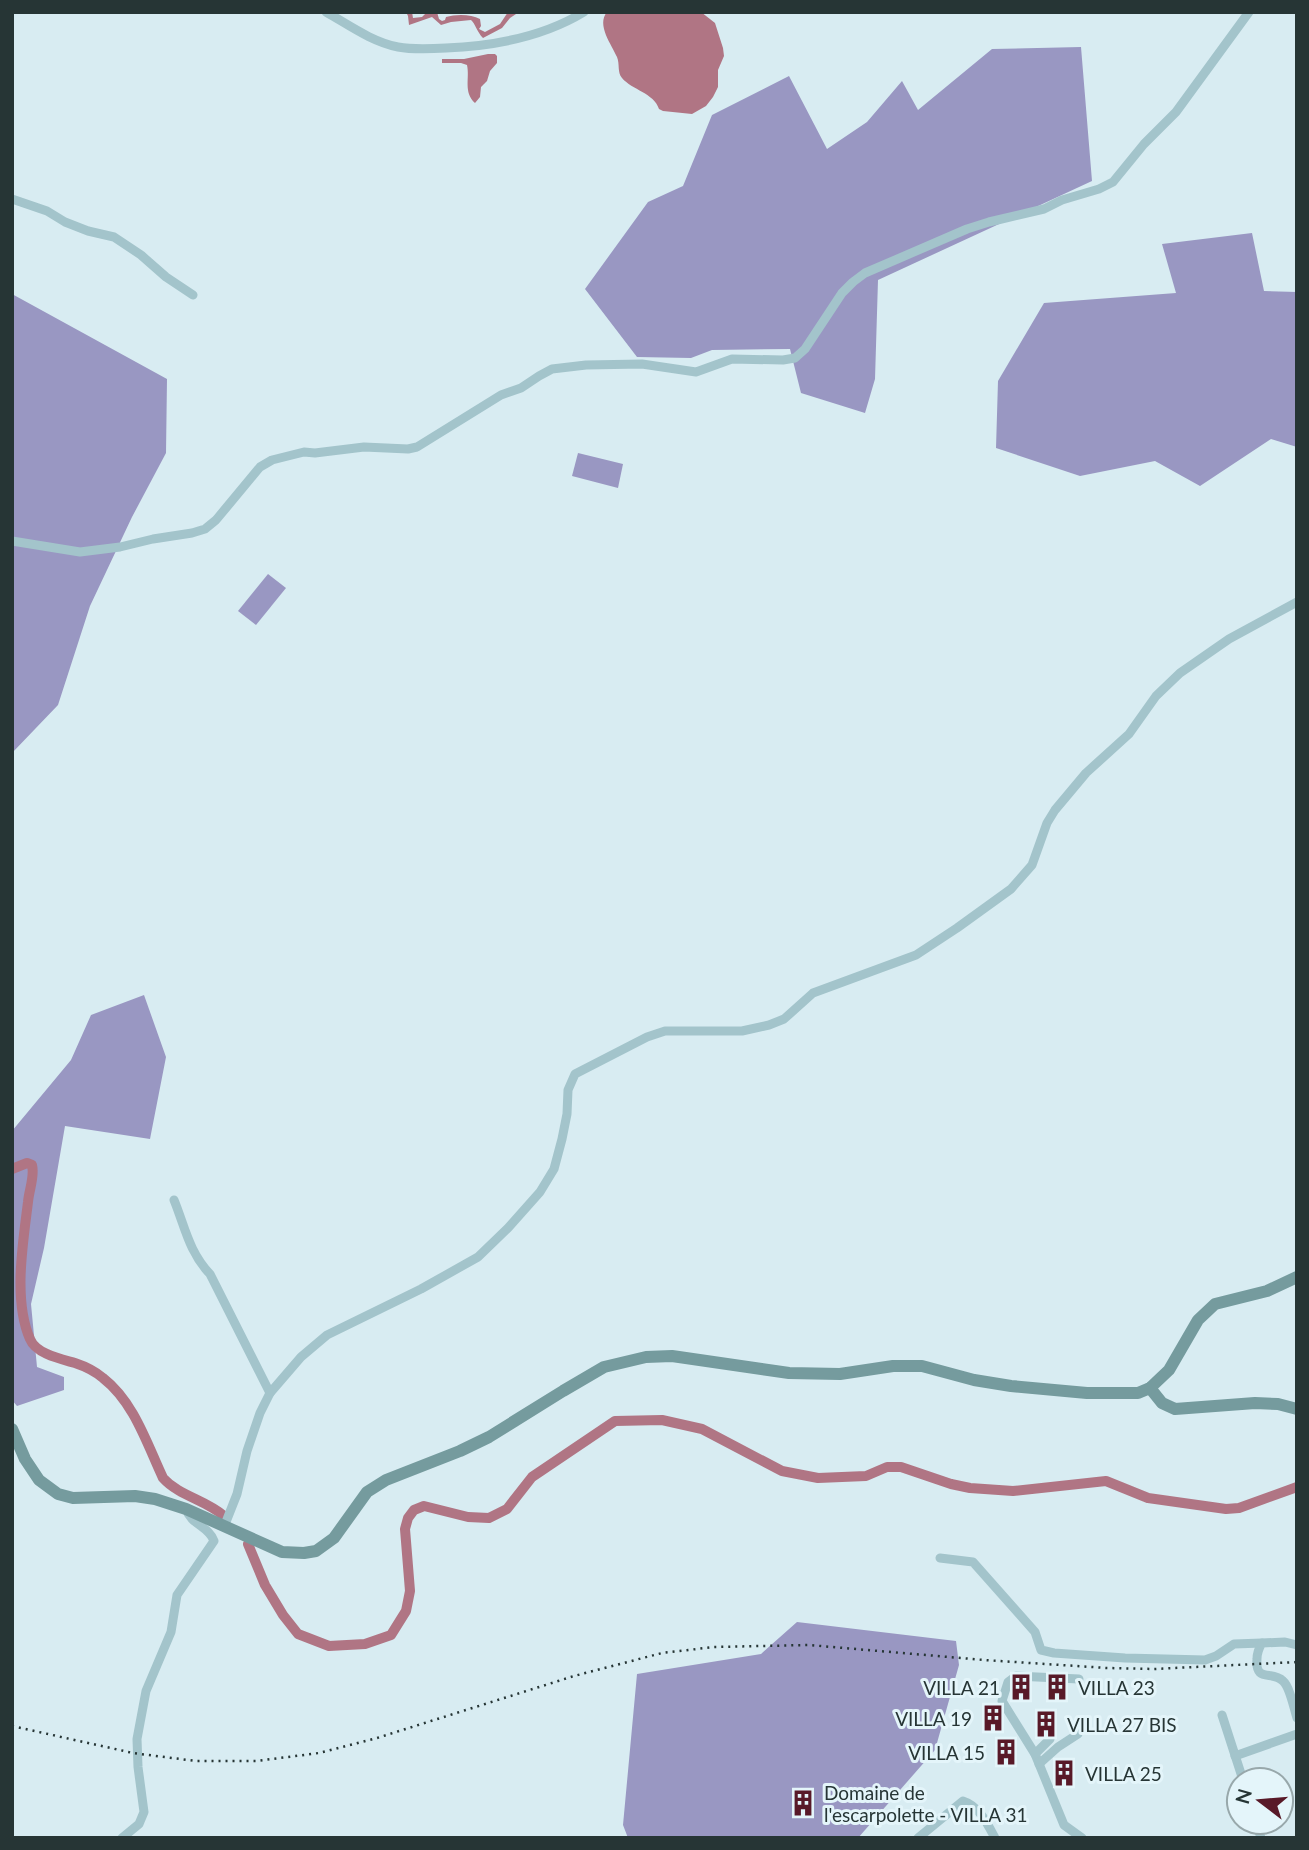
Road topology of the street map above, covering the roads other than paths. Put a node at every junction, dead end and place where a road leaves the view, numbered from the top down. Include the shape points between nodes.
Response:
1 (326, 12) edge
2 (584, 12) edge
3 (1249, 12) edge
4 (12, 199) edge
5 (193, 295) dead end
6 (12, 541) edge
7 (1297, 602) edge
8 (174, 1199) dead end
9 (1297, 1277) edge
10 (1150, 1388) junction
11 (270, 1393) junction
12 (1297, 1409) edge
13 (12, 1429) edge
14 (186, 1509) junction
15 (224, 1527) junction
16 (940, 1558) dead end
17 (1262, 1643) junction
18 (1297, 1644) edge
19 (1079, 1679) dead end
20 (1222, 1715) dead end
21 (1297, 1718) edge
22 (1051, 1731) dead end
23 (1078, 1734) dead end
24 (1297, 1734) edge
25 (1235, 1756) junction
26 (1037, 1759) junction
27 (1238, 1766) edge
28 (1078, 1836) edge
29 (122, 1838) edge
30 (918, 1838) edge
31 (995, 1838) edge

1 - 2 street via 382,42 425,49 504,42 565,23
3 - 6 street via 1176,112 1113,182 1044,209 967,229 865,273 842,293 805,349 794,358 732,359 696,372 642,364 552,369 417,447 304,452 272,460 260,467 205,529 80,552
4 - 5 street via 114,237
7 - 11 street via 1229,639 1180,673 1055,810 1032,865 1011,889 916,955 813,993 784,1019 769,1025 742,1031 665,1031 575,1074 554,1169 508,1228 478,1257 327,1335
8 - 11 street via 188,1242 210,1274
9 - 10 street via 1266,1291 1215,1304 1198,1320 1169,1370
10 - 12 street via 1162,1403 1175,1409 1255,1403
10 - 15 street via 1138,1393 1087,1393 986,1382 922,1366 840,1374 789,1373 672,1356 646,1357 604,1367 489,1437 386,1480 367,1492 334,1538 316,1551 282,1552
11 - 15 street
13 - 14 street via 39,1480 58,1494 73,1498 135,1496
14 - 15 street
14 - 29 street via 189,1518 212,1533 214,1541 177,1595 171,1632 146,1691 137,1739 144,1812 139,1824
16 - 17 street via 973,1562 1035,1632 1041,1650 1205,1660 1234,1644
17 - 18 street
17 - 21 street via 1257,1670 1283,1680
19 - 26 street via 1016,1676 1008,1682 1002,1701
20 - 25 street
22 - 26 street
23 - 26 street
24 - 25 street
25 - 27 street
26 - 28 street via 1064,1825
30 - 31 street via 963,1801 973,1804

